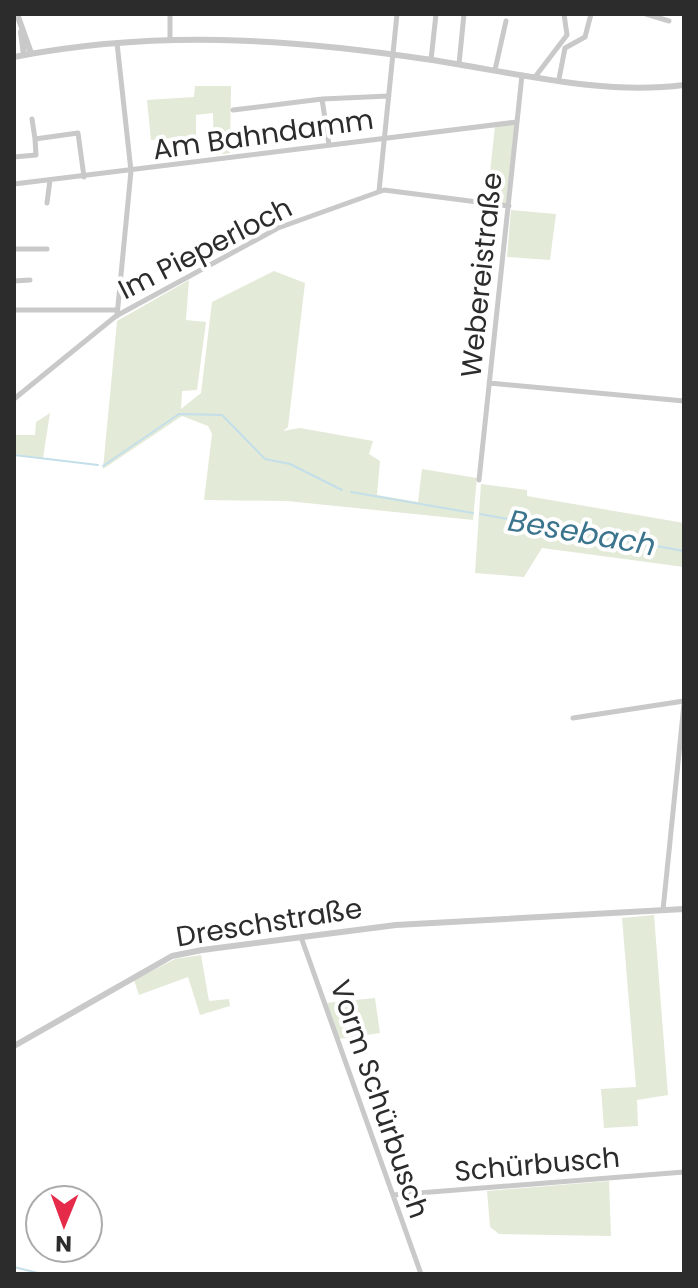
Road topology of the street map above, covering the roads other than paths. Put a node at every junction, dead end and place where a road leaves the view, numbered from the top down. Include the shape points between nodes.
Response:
1 (17, 14) edge
2 (170, 14) edge
3 (397, 14) edge
4 (436, 14) edge
5 (464, 14) edge
6 (564, 14) edge
7 (591, 14) edge
8 (646, 14) edge
9 (506, 21) dead end
10 (669, 21) dead end
11 (170, 38) junction
12 (117, 42) junction
13 (27, 54) junction
14 (392, 54) junction
15 (14, 57) edge
16 (431, 60) junction
17 (459, 64) junction
18 (495, 70) junction
19 (522, 75) junction
20 (533, 76) junction
21 (559, 79) junction
22 (684, 85) edge
23 (389, 96) junction
24 (322, 99) junction
25 (233, 110) dead end
26 (32, 119) dead end
27 (517, 122) junction
28 (385, 138) junction
29 (35, 139) junction
30 (329, 145) junction
31 (14, 157) edge
32 (131, 171) junction
33 (84, 177) junction
34 (50, 180) junction
35 (14, 184) edge
36 (379, 191) junction
37 (47, 203) dead end
38 (509, 206) junction
39 (14, 249) edge
40 (47, 249) dead end
41 (30, 280) dead end
42 (14, 281) edge
43 (14, 310) edge
44 (117, 313) junction
45 (489, 383) junction
46 (14, 399) edge
47 (684, 401) edge
48 (479, 480) dead end
49 (684, 702) edge
50 (573, 718) dead end
51 (684, 909) edge
52 (663, 910) junction
53 (301, 937) junction
54 (14, 1046) edge
55 (684, 1172) edge
56 (393, 1195) junction
57 (421, 1274) edge

1 - 13 street
2 - 11 street
3 - 14 street
4 - 16 street
5 - 17 street
6 - 20 street via 567,35
7 - 21 street via 585,37 563,52
8 - 10 street
9 - 18 street
11 - 12 street
11 - 14 street
12 - 13 street
12 - 32 street
13 - 15 street
14 - 16 street
14 - 23 street
16 - 17 street
17 - 18 street
18 - 19 street
19 - 20 street
19 - 27 street, Webereistraße
20 - 21 street
21 - 22 street via 636,88
23 - 24 street
23 - 28 street
24 - 25 street
24 - 30 street
26 - 29 street
27 - 28 street, Am Bahndamm
27 - 38 street, Webereistraße
28 - 30 street, Am Bahndamm
28 - 36 street
29 - 31 street via 36,155
29 - 33 street via 78,133
30 - 32 street, Am Bahndamm
32 - 33 street, Am Bahndamm
32 - 44 street
33 - 34 street, Am Bahndamm
34 - 35 street, Am Bahndamm
34 - 37 street
36 - 38 street, Im Pieperloch
36 - 44 street, Im Pieperloch via 271,232
38 - 45 street, Webereistraße
39 - 40 street
41 - 42 street
43 - 44 street
44 - 46 street, Im Pieperloch
45 - 47 street
45 - 48 street, Webereistraße
49 - 50 street
49 - 52 street
51 - 52 street, Dreschstraße
52 - 53 street, Dreschstraße via 396,925
53 - 54 street, Dreschstraße via 172,956
53 - 56 street, Vorm Schürbusch
55 - 56 street, Schürbusch
56 - 57 street, Vorm Schürbusch

